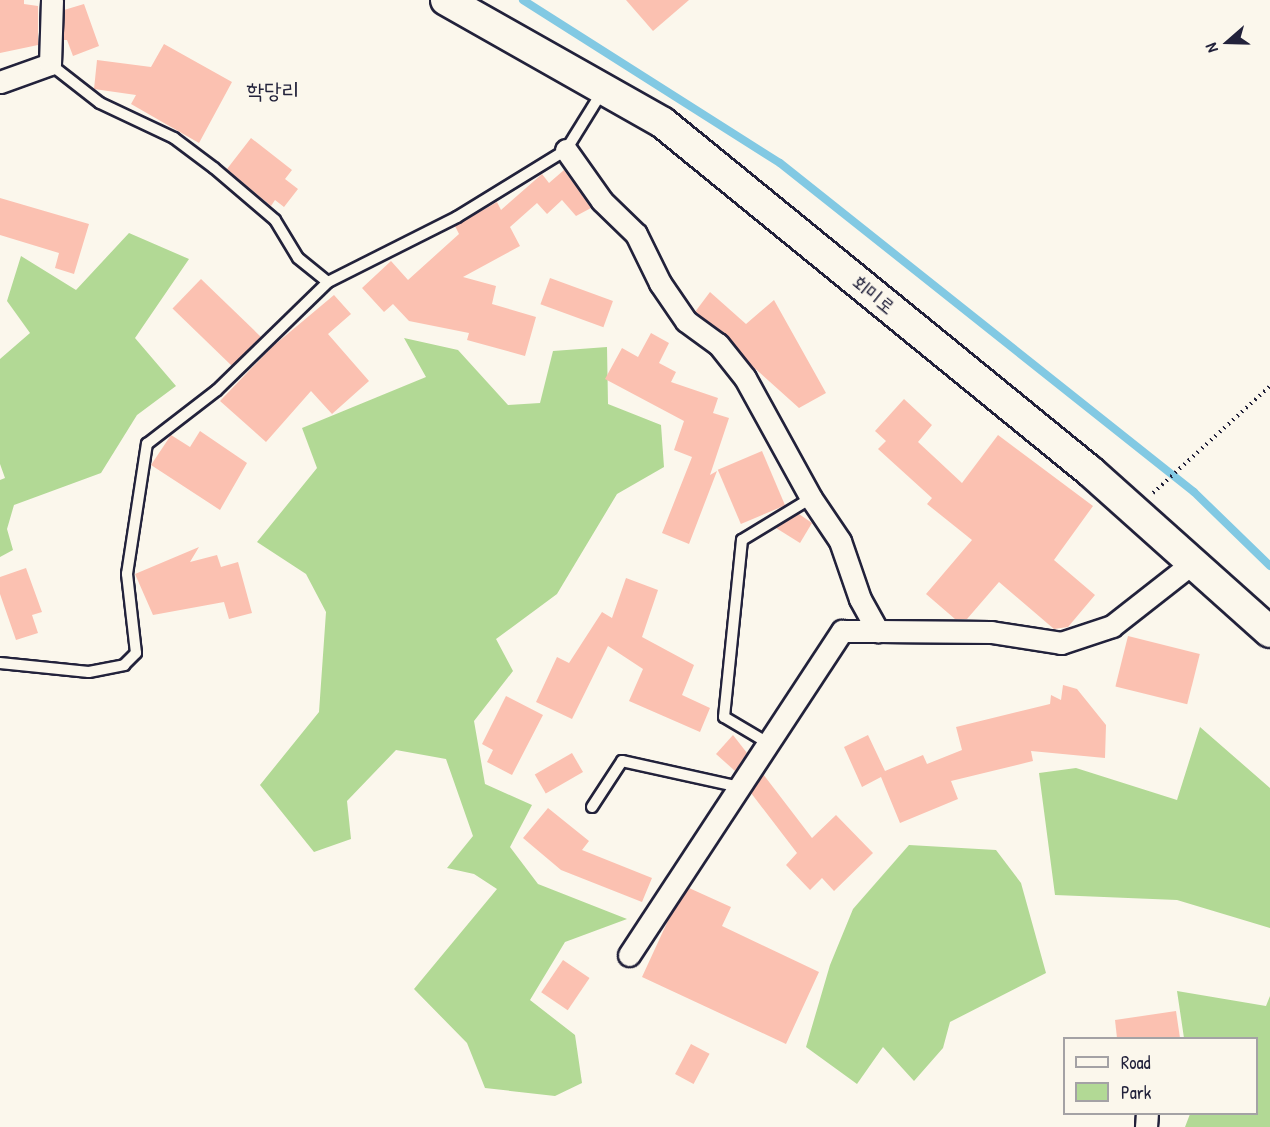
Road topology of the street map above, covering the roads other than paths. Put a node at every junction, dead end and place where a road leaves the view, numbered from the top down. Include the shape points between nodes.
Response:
1 (52, 0) edge
2 (446, 0) edge
3 (50, 64) junction
4 (0, 82) edge
5 (604, 90) junction
6 (566, 150) junction
7 (328, 282) junction
8 (811, 498) junction
9 (1195, 561) junction
10 (878, 631) junction
11 (1270, 632) edge
12 (0, 663) edge
13 (768, 743) junction
14 (739, 787) junction
15 (592, 807) dead end
16 (629, 955) dead end

1 - 3 street
2 - 5 street, 회미로
3 - 4 street
3 - 7 lane via 100,103 174,138 214,168 275,220 298,258
5 - 6 lane
5 - 9 street, 회미로 via 663,123
6 - 7 lane via 457,217
6 - 8 street via 602,201 636,234 660,283 686,321 718,344 745,378
7 - 12 lane via 246,364 147,444 127,574 136,653 124,665 89,672
8 - 10 street via 840,541 860,599
8 - 13 lane via 742,540 724,717
9 - 10 street via 1112,626 1060,643 991,632
9 - 11 street, 회미로
10 - 13 street via 842,631
13 - 14 street
14 - 15 lane via 622,761
14 - 16 street

